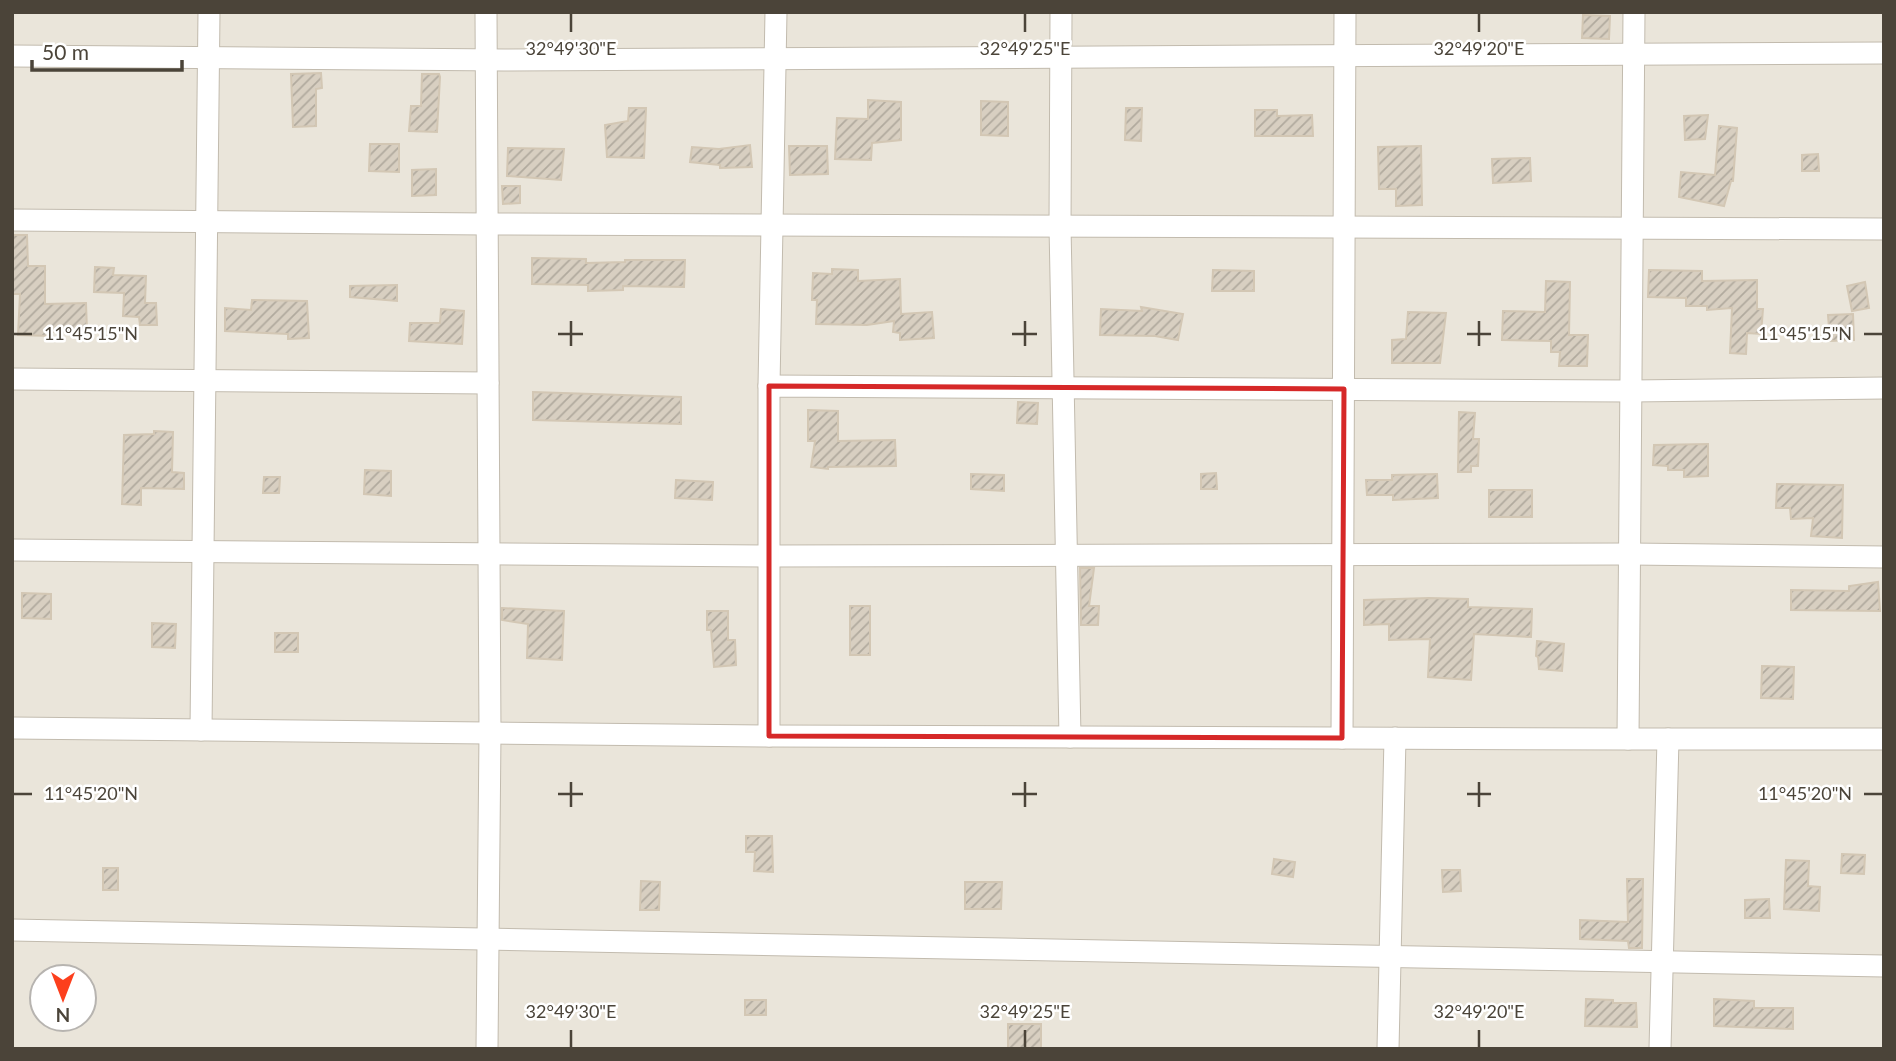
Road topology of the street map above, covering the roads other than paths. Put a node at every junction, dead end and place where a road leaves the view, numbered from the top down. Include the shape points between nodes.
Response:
1 (209, 12) edge
2 (485, 12) edge
3 (776, 12) edge
4 (1061, 12) edge
5 (1345, 12) edge
6 (1634, 12) edge
7 (1884, 53) edge
8 (1634, 54) junction
9 (1344, 55) junction
10 (12, 56) edge
11 (1060, 56) junction
12 (776, 57) junction
13 (208, 58) junction
14 (485, 60) junction
15 (12, 220) edge
16 (208, 222) junction
17 (773, 224) junction
18 (486, 225) junction
19 (1060, 226) junction
20 (1344, 228) junction
21 (1633, 229) junction
22 (1884, 229) edge
23 (12, 379) edge
24 (204, 381) junction
25 (488, 383) junction
26 (769, 386) junction
27 (1063, 387) junction
28 (1884, 388) edge
29 (1344, 389) junction
30 (1631, 391) junction
31 (12, 550) edge
32 (202, 551) junction
33 (489, 554) junction
34 (1343, 554) junction
35 (1630, 554) junction
36 (1065, 555) junction
37 (769, 556) junction
38 (1884, 557) edge
39 (12, 729) edge
40 (201, 730) junction
41 (490, 733) junction
42 (769, 736) junction
43 (1070, 737) junction
44 (1342, 738) junction
45 (1395, 738) junction
46 (1628, 739) junction
47 (1668, 739) junction
48 (1884, 739) edge
49 (12, 930) edge
50 (488, 940) junction
51 (1390, 958) junction
52 (1663, 962) junction
53 (1884, 966) edge
54 (487, 1049) edge
55 (1388, 1049) edge
56 (1660, 1049) edge

1 - 13 street
2 - 14 street
3 - 12 street
4 - 11 street
5 - 9 street
6 - 8 street
7 - 8 street
8 - 9 street
8 - 21 street
9 - 11 street
9 - 20 street
10 - 13 street
11 - 12 street
11 - 19 street
12 - 14 street
12 - 17 street
13 - 14 street
13 - 16 street
14 - 18 street
15 - 16 street
16 - 18 street
16 - 24 street
17 - 18 street
17 - 19 street
17 - 26 street
18 - 25 street
19 - 20 street
19 - 27 street
20 - 21 street
20 - 29 street
21 - 22 street
21 - 30 street
23 - 24 street
24 - 25 street
24 - 32 street
25 - 33 street
26 - 27 street
26 - 37 street
27 - 29 street
27 - 36 street
28 - 30 street
29 - 30 street
29 - 34 street
30 - 35 street
31 - 32 street
32 - 33 street
32 - 40 street
33 - 37 street
33 - 41 street
34 - 35 street
34 - 36 street
34 - 44 street
35 - 38 street
35 - 46 street
36 - 37 street
36 - 43 street
37 - 42 street
39 - 40 street
40 - 41 street
41 - 42 street
41 - 50 street
42 - 43 street
43 - 44 street
44 - 45 street
45 - 46 street
45 - 51 street
46 - 47 street
47 - 48 street
47 - 52 street
49 - 50 street
50 - 51 street
50 - 54 street
51 - 52 street
51 - 55 street
52 - 53 street
52 - 56 street

